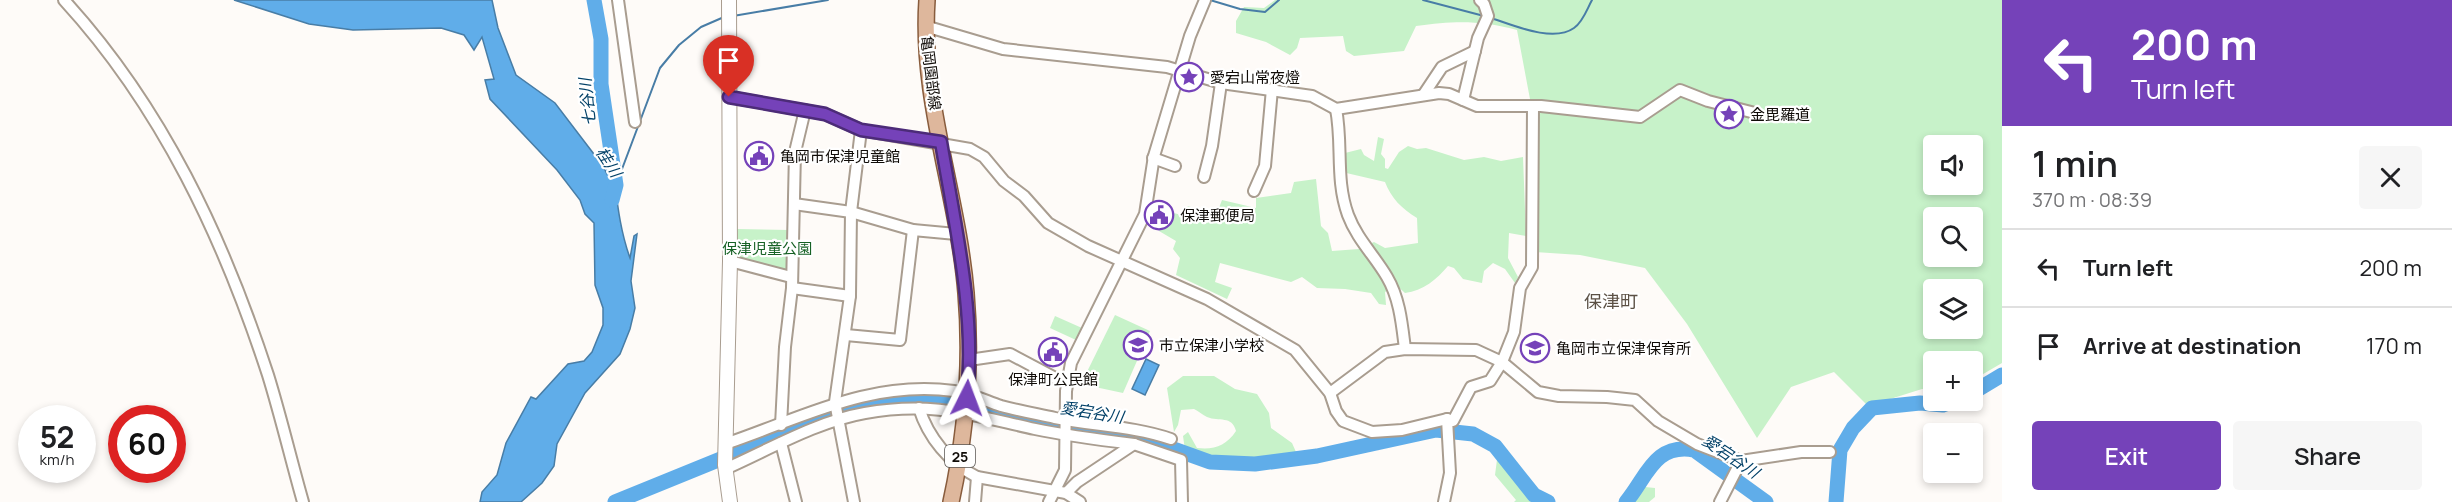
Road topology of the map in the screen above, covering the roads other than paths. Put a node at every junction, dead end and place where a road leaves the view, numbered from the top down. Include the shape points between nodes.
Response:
1 (64, 0) edge
2 (618, 0) edge
3 (927, 0) edge
4 (1480, 0) edge
5 (1204, 1) edge
6 (729, 10) edge
7 (925, 26) junction
8 (1475, 51) junction
9 (1179, 71) junction
10 (1221, 82) junction
11 (1272, 89) junction
12 (1424, 94) junction
13 (729, 97) junction
14 (1463, 100) junction
15 (1533, 107) junction
16 (1336, 109) junction
17 (805, 110) junction
18 (1755, 113) dead end
19 (635, 122) dead end
20 (861, 130) junction
21 (941, 142) junction
22 (1153, 158) junction
23 (1175, 166) dead end
24 (1204, 177) dead end
25 (1254, 191) dead end
26 (794, 204) junction
27 (851, 212) junction
28 (913, 230) junction
29 (956, 234) junction
30 (730, 261) junction
31 (1122, 261) junction
32 (792, 283) junction
33 (850, 296) junction
34 (846, 335) junction
35 (1406, 349) junction
36 (969, 360) junction
37 (1502, 362) junction
38 (1067, 380) junction
39 (1330, 393) junction
40 (835, 403) junction
41 (967, 403) junction
42 (919, 408) junction
43 (838, 418) junction
44 (1448, 422) junction
45 (781, 425) junction
46 (1065, 427) junction
47 (1171, 439) dead end
48 (781, 443) junction
49 (1134, 444) junction
50 (725, 447) junction
51 (1830, 452) dead end
52 (1741, 461) junction
53 (959, 466) junction
54 (725, 467) junction
55 (977, 477) junction
56 (1061, 492) junction
57 (303, 502) edge
58 (730, 502) edge
59 (796, 502) edge
60 (854, 502) edge
61 (951, 502) edge
62 (975, 502) edge
63 (1049, 502) edge
64 (1080, 502) edge
65 (1182, 502) edge
66 (1444, 502) edge
67 (1720, 502) edge

1 - 57 street via 100,40 186,171 268,376
2 - 19 street
3 - 7 main road, 亀岡園部線 / 25
4 - 8 street via 1488,16
5 - 9 street
6 - 13 street
7 - 9 street via 1003,49
7 - 21 main road, 亀岡園部線 / 25
8 - 12 street via 1443,67
8 - 14 street
9 - 10 street
9 - 22 street
10 - 11 street
10 - 24 street
11 - 16 street via 1312,96
11 - 25 street via 1265,166
12 - 14 street via 1449,94
12 - 16 street
13 - 17 street
13 - 30 street
14 - 15 street via 1478,106
15 - 18 street via 1640,117 1680,90
15 - 37 street via 1532,267 1520,288 1514,332
16 - 35 street via 1339,182 1345,203 1358,238 1387,277 1399,306
17 - 20 street
17 - 26 street via 795,152
20 - 21 street
20 - 27 street
21 - 29 main road, 亀岡園部線 / 25
21 - 31 street via 984,157 1048,224
22 - 23 street
22 - 31 street via 1145,214
26 - 27 street
26 - 32 street
27 - 28 street
27 - 33 street
28 - 29 street
28 - 34 street via 900,340
29 - 36 main road, 亀岡園部線 / 25 via 966,292
30 - 32 street
30 - 50 street
31 - 38 street via 1071,363
31 - 39 street via 1207,299 1295,350
32 - 33 street
32 - 45 street
33 - 34 street
34 - 40 street
35 - 37 street via 1476,350
35 - 39 street via 1385,352
36 - 38 street via 1010,354 1057,379
36 - 41 main road, 亀岡園部線 / 25
37 - 44 street via 1490,381 1471,387 1453,421
37 - 52 street via 1538,392 1635,400 1658,421 1697,444
38 - 46 street
39 - 44 street via 1343,421 1372,432
40 - 41 street via 895,390 945,390
40 - 43 street
40 - 45 street
41 - 42 street
41 - 46 street
41 - 46 street via 1004,407
41 - 53 main road, 亀岡園部線 / 25
42 - 43 street
42 - 53 street via 929,434
43 - 48 street
43 - 60 street
44 - 66 street via 1450,473
45 - 50 street
46 - 47 street via 1149,431
46 - 49 street
46 - 56 street
48 - 54 street
48 - 59 street
49 - 56 street
49 - 65 street via 1180,460
50 - 54 street
51 - 52 street
52 - 67 street
53 - 55 street
53 - 61 main road, 亀岡園部線 / 25
54 - 58 street
55 - 56 street
55 - 62 street
56 - 63 street
56 - 64 street

